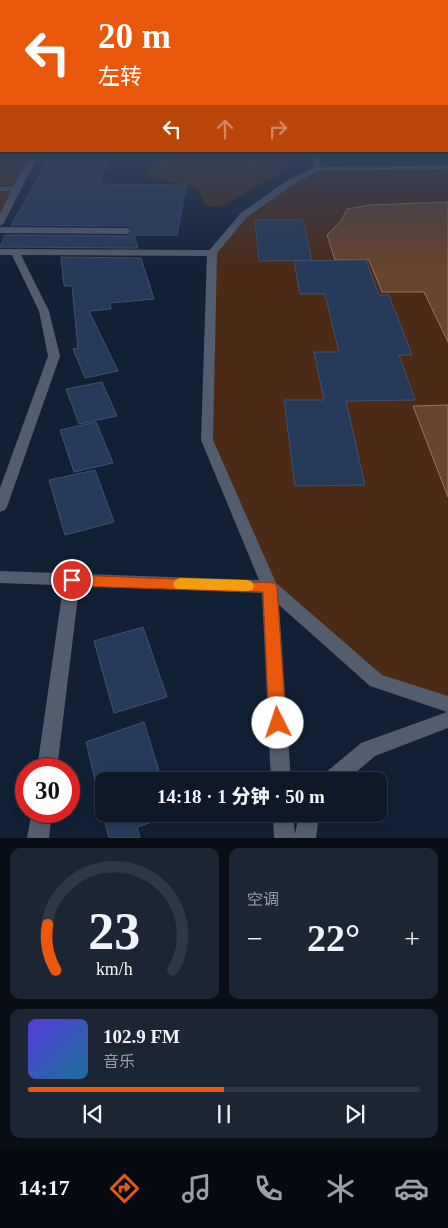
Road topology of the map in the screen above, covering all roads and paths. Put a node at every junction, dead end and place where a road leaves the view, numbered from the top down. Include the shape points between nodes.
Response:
1 (15, 192) edge
2 (277, 192) edge
3 (0, 223) edge
4 (0, 230) edge
5 (127, 231) dead end
6 (0, 252) edge
7 (16, 252) junction
8 (212, 253) junction
9 (0, 506) edge
10 (0, 577) edge
11 (72, 580) junction
12 (270, 587) junction
13 (448, 704) edge
14 (448, 720) edge
15 (48, 758) edge
16 (280, 772) edge
17 (341, 772) edge
18 (284, 822) edge
19 (308, 822) edge
20 (40, 823) edge
21 (38, 838) edge
22 (285, 838) edge
23 (305, 838) edge

1 - 3 street
2 - 8 street via 244,215
4 - 5 street
6 - 7 street
7 - 8 street
7 - 9 street via 44,311 54,356
8 - 12 street via 207,440
10 - 11 street
11 - 12 street
11 - 15 street
12 - 13 street via 376,680
12 - 16 street
14 - 17 street via 368,748
18 - 22 street
19 - 23 street
20 - 21 street

